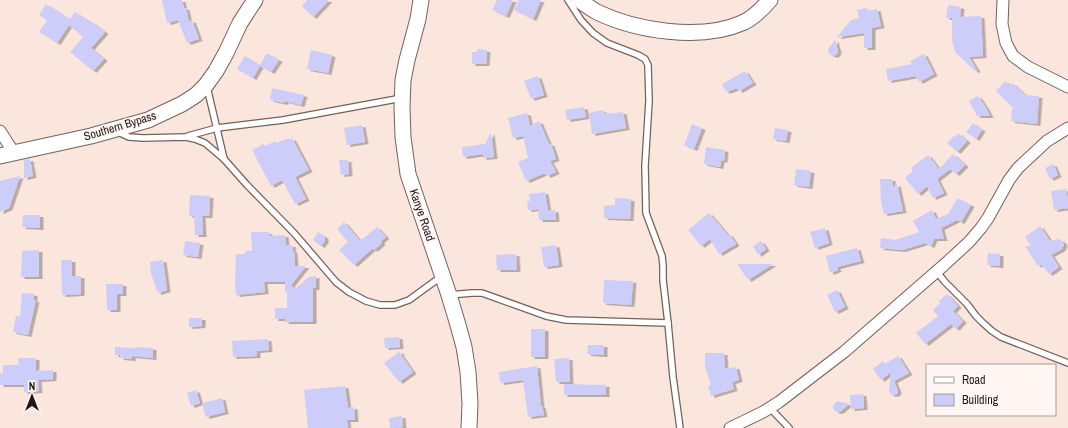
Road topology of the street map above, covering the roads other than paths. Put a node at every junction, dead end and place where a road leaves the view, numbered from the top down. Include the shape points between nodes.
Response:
1 (255, 0) edge
2 (422, 0) edge
3 (568, 0) edge
4 (579, 0) edge
5 (770, 0) edge
6 (1003, 0) edge
7 (206, 85) junction
8 (1068, 87) edge
9 (402, 98) junction
10 (217, 128) junction
11 (1068, 128) edge
12 (112, 130) junction
13 (0, 131) edge
14 (186, 137) junction
15 (7, 154) edge
16 (224, 159) junction
17 (937, 272) junction
18 (442, 275) junction
19 (449, 294) junction
20 (668, 323) junction
21 (1068, 363) edge
22 (770, 408) junction
23 (469, 428) edge
24 (680, 428) edge
25 (730, 428) edge
26 (789, 428) edge

1 - 7 street, Southern Bypass
2 - 9 street, Kanye Road via 407,60
3 - 20 lane via 593,33 607,43 645,59 648,65 646,213 662,256
4 - 5 street via 596,12 628,24 658,30 696,32 720,30 744,23
6 - 8 street via 1002,24 1006,42 1013,56 1028,67
7 - 10 lane
7 - 12 street, Southern Bypass via 182,104 148,120
9 - 10 lane via 283,120
9 - 18 street, Kanye Road via 403,137 408,174
10 - 14 lane
10 - 16 lane
11 - 17 street via 1047,140 1018,168 981,228
12 - 14 lane via 143,138
12 - 15 street, Southern Bypass
13 - 15 street
14 - 16 lane via 204,143
16 - 18 lane via 294,232 336,282 349,292 380,305 396,305 409,300
17 - 21 lane via 992,331
17 - 22 street via 844,352
18 - 19 street, Kanye Road
19 - 20 lane via 482,293 546,316 566,320
19 - 23 street, Kanye Road via 468,372
20 - 24 lane via 672,377
22 - 25 street
22 - 26 lane

